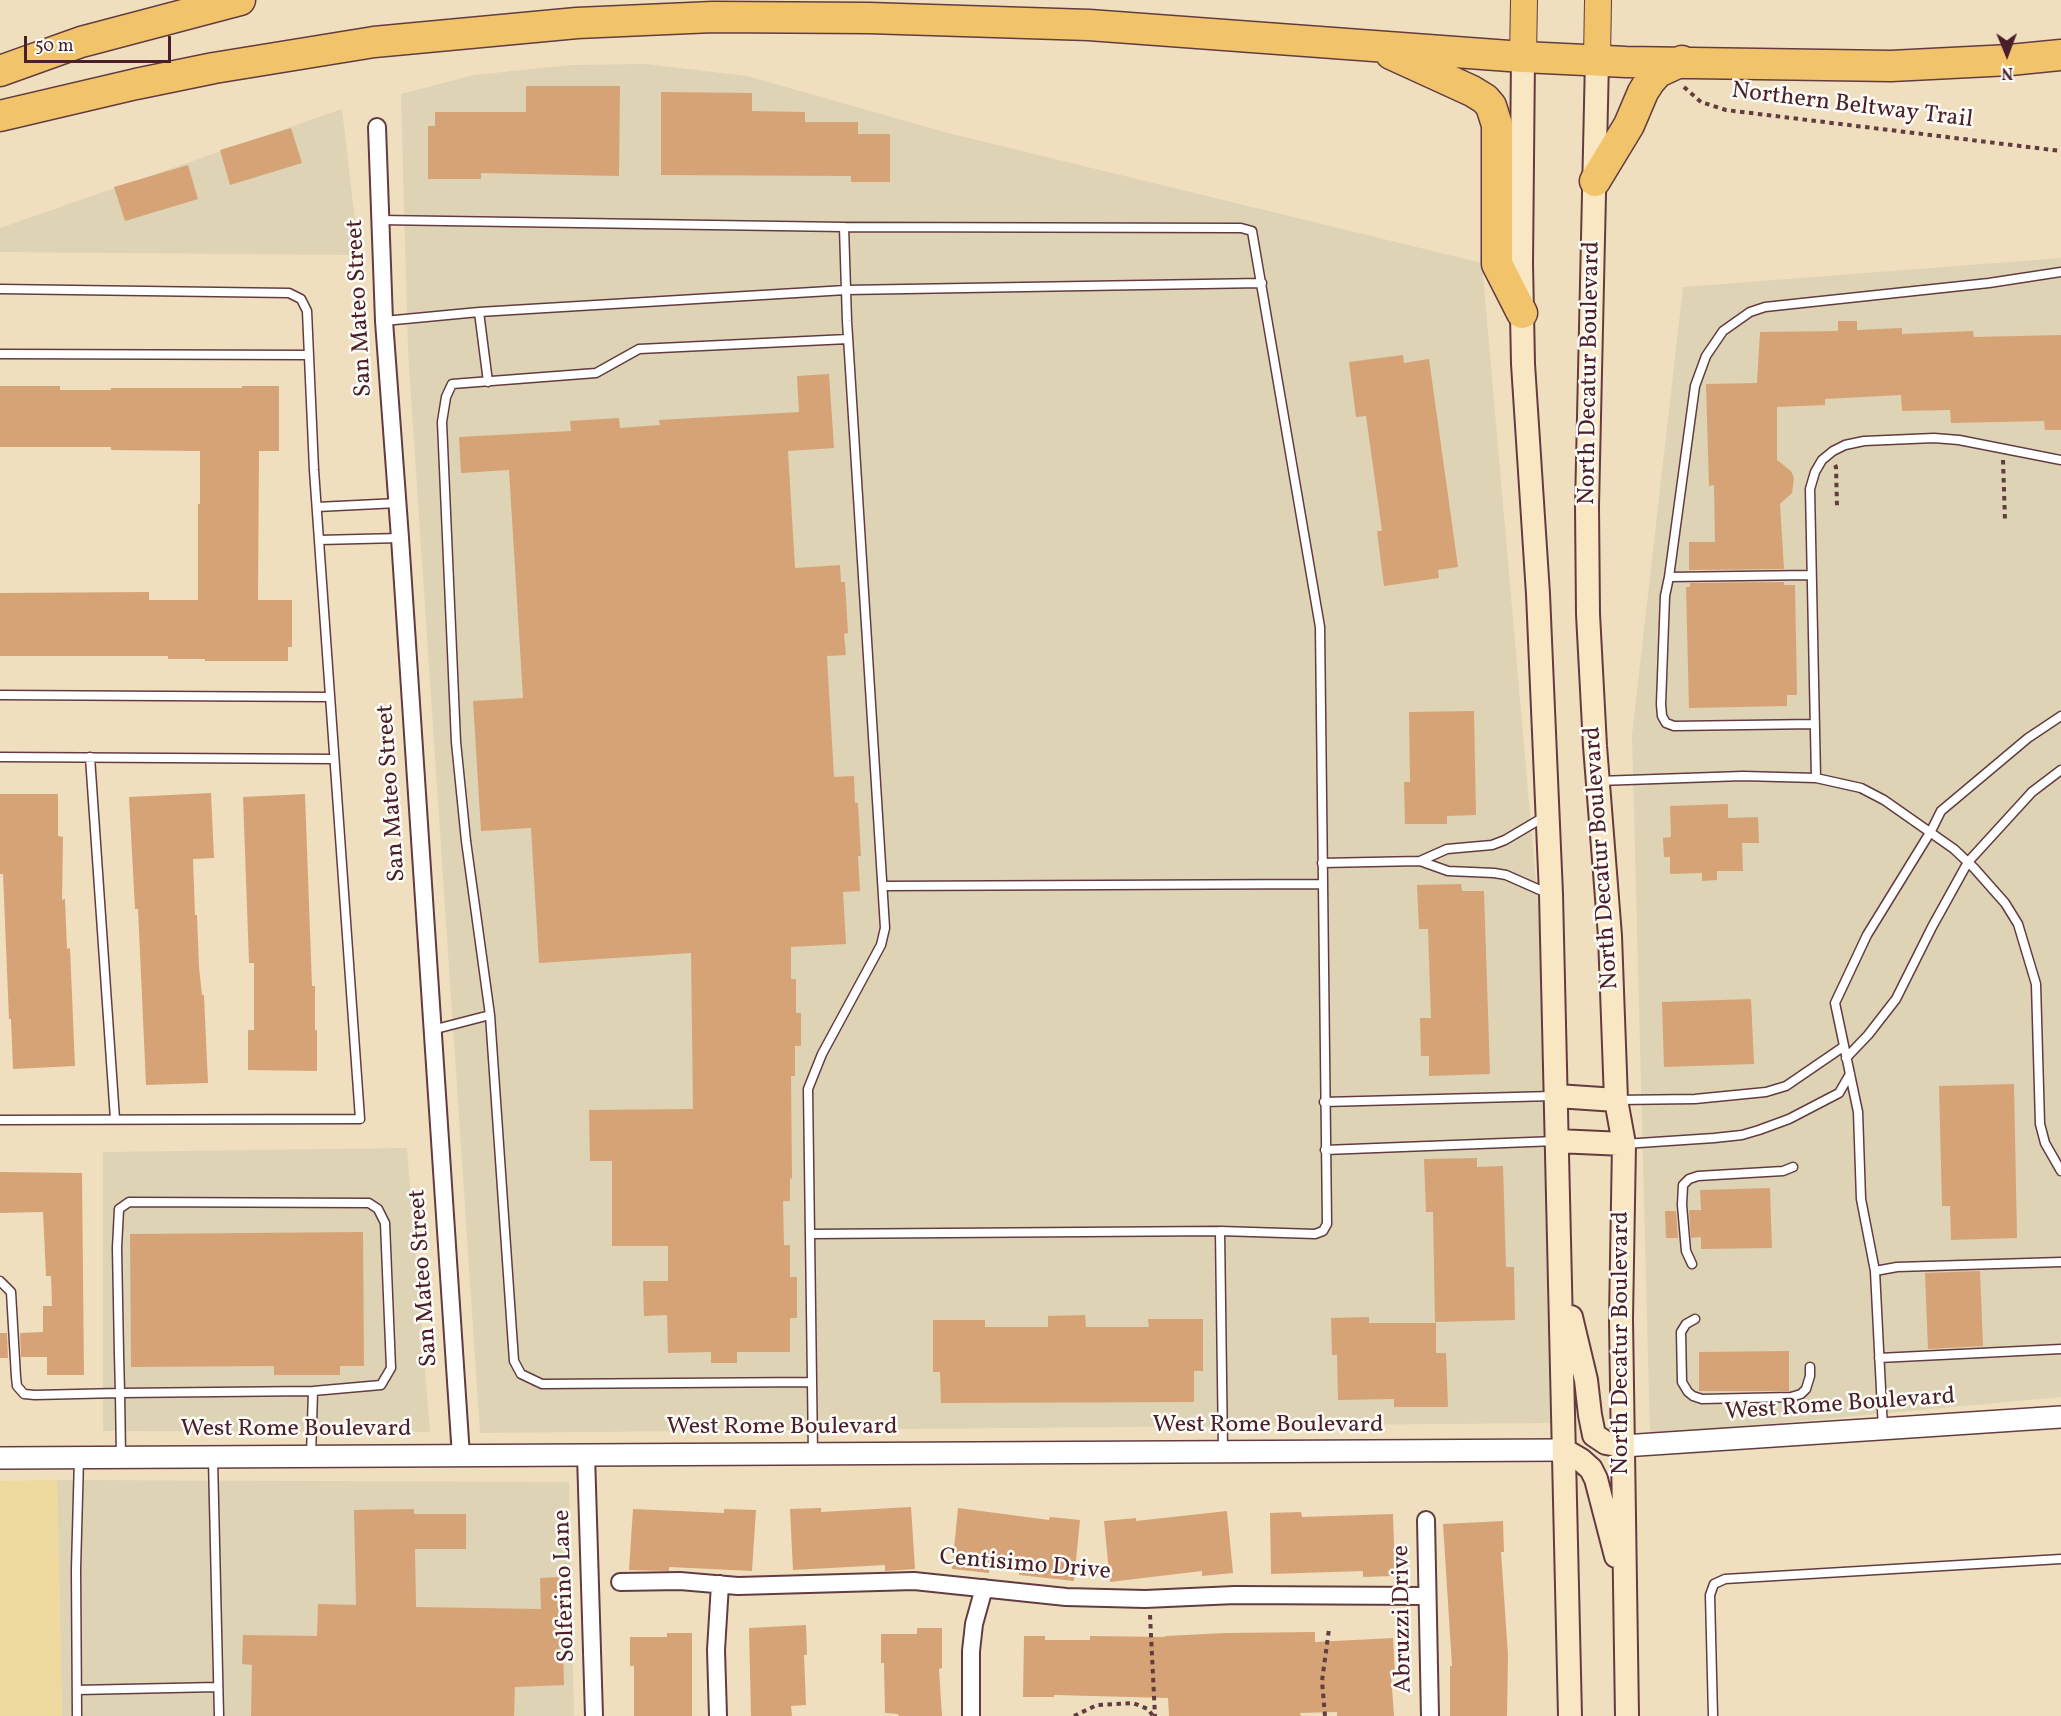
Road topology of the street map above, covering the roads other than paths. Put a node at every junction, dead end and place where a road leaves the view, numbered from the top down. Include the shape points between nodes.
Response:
1 (240, 0) edge
2 (1524, 0) edge
3 (1598, 0) edge
4 (1375, 46) junction
5 (2061, 55) edge
6 (1523, 57) junction
7 (1597, 60) junction
8 (0, 71) edge
9 (1681, 74) junction
10 (0, 116) edge
11 (377, 127) dead end
12 (1595, 181) junction
13 (379, 220) junction
14 (844, 227) junction
15 (2061, 272) edge
16 (1262, 284) junction
17 (0, 289) edge
18 (846, 290) junction
19 (479, 312) junction
20 (1522, 313) junction
21 (384, 321) junction
22 (848, 339) junction
23 (0, 354) edge
24 (309, 355) junction
25 (488, 382) junction
26 (2061, 460) edge
27 (398, 502) junction
28 (317, 507) junction
29 (400, 538) junction
30 (319, 540) junction
31 (1811, 576) junction
32 (1670, 577) junction
33 (0, 694) edge
34 (329, 697) junction
35 (2061, 716) edge
36 (1815, 724) junction
37 (0, 757) edge
38 (90, 758) junction
39 (334, 759) junction
40 (2061, 770) edge
41 (1816, 778) junction
42 (1598, 781) junction
43 (1548, 815) junction
44 (1931, 831) junction
45 (1420, 861) junction
46 (1322, 862) junction
47 (1968, 862) junction
48 (1322, 884) junction
49 (883, 886) junction
50 (1551, 894) junction
51 (490, 1015) junction
52 (432, 1030) junction
53 (1843, 1047) junction
54 (1846, 1058) junction
55 (1850, 1074) junction
56 (1557, 1096) junction
57 (1616, 1100) junction
58 (1324, 1102) junction
59 (0, 1119) edge
60 (115, 1119) junction
61 (1557, 1141) junction
62 (1624, 1144) junction
63 (1325, 1150) junction
64 (1793, 1167) dead end
65 (2061, 1171) edge
66 (1220, 1231) junction
67 (810, 1234) junction
68 (2061, 1262) edge
69 (1692, 1264) dead end
70 (1875, 1271) junction
71 (1561, 1275) junction
72 (0, 1281) edge
73 (1695, 1319) dead end
74 (2061, 1349) edge
75 (1879, 1358) junction
76 (1810, 1367) dead end
77 (812, 1382) junction
78 (313, 1391) junction
79 (120, 1393) junction
80 (2061, 1417) edge
81 (1883, 1429) junction
82 (1623, 1446) junction
83 (1564, 1450) junction
84 (1223, 1453) junction
85 (813, 1454) junction
86 (586, 1455) junction
87 (461, 1456) junction
88 (122, 1457) junction
89 (213, 1457) junction
90 (311, 1457) junction
91 (0, 1458) edge
92 (79, 1458) junction
93 (1426, 1520) dead end
94 (2061, 1559) edge
95 (620, 1582) dead end
96 (720, 1584) junction
97 (984, 1588) junction
98 (1624, 1590) junction
99 (1426, 1596) junction
100 (218, 1687) junction
101 (76, 1690) junction
102 (593, 1715) edge
103 (77, 1716) edge
104 (219, 1716) edge
105 (718, 1716) edge
106 (971, 1716) edge
107 (1430, 1716) edge
108 (1570, 1716) edge
109 (1627, 1716) edge
110 (1713, 1716) edge

1 - 8 highway via 81,42
2 - 6 main road, North Decatur Boulevard
3 - 7 main road, North Decatur Boulevard
4 - 6 highway
4 - 10 highway via 1089,25 788,16 649,19 514,27 339,47 136,84
4 - 20 highway via 1472,91 1491,106 1497,125 1497,264
5 - 9 highway via 1970,63
6 - 7 highway
6 - 20 main road, North Decatur Boulevard
7 - 9 highway
7 - 12 main road, North Decatur Boulevard
9 - 12 highway via 1658,72 1650,81
11 - 13 street, San Mateo Street
12 - 42 main road, North Decatur Boulevard via 1587,506 1588,614
13 - 14 lane
13 - 21 street, San Mateo Street
14 - 16 lane via 1241,228 1252,231
14 - 18 lane
15 - 32 lane via 1989,284 1765,307 1750,312 1723,331 1706,356 1695,386
16 - 18 lane
16 - 46 lane via 1320,627
17 - 24 lane via 289,293 301,299 307,311
18 - 19 lane
18 - 22 lane
19 - 21 lane
19 - 25 lane
20 - 43 main road, North Decatur Boulevard
21 - 27 street, San Mateo Street
22 - 25 lane via 639,349 596,373
22 - 49 lane
23 - 24 lane
24 - 28 lane
25 - 51 lane via 452,384 442,422 456,742
26 - 31 lane via 1934,438 1845,445 1822,460 1810,489
27 - 28 lane
27 - 29 street, San Mateo Street
28 - 30 lane
29 - 30 lane
29 - 52 street, San Mateo Street
30 - 34 lane
31 - 32 lane
31 - 36 lane
32 - 36 lane via 1665,596 1661,704 1666,723
33 - 34 lane
34 - 39 lane
35 - 44 lane via 2028,738 1941,811
36 - 41 lane
37 - 38 lane
38 - 39 lane
38 - 60 lane
39 - 60 lane via 360,1119
40 - 47 lane via 2032,792
41 - 42 lane via 1743,776
41 - 44 lane via 1861,788
42 - 57 main road, North Decatur Boulevard via 1610,936
43 - 45 lane via 1492,845 1447,849
43 - 50 main road, North Decatur Boulevard
44 - 47 lane
44 - 53 lane via 1867,935 1835,1003
45 - 46 lane
45 - 50 lane via 1448,871 1506,875
46 - 48 lane
47 - 54 lane via 1896,999
47 - 65 lane via 2005,903 2018,924 2029,959 2036,984 2040,1124
48 - 49 lane
48 - 58 lane
49 - 67 lane via 885,928 881,945 822,1054 808,1089
50 - 56 main road, North Decatur Boulevard
51 - 52 lane
51 - 77 lane via 514,1361 521,1374 542,1384
52 - 87 street, San Mateo Street
53 - 54 lane
53 - 57 lane via 1786,1086 1766,1092
54 - 55 lane
55 - 62 lane via 1839,1093 1759,1130 1714,1138
55 - 70 lane via 1859,1122 1861,1199
56 - 57 main road
56 - 58 lane
56 - 61 main road, North Decatur Boulevard
57 - 62 main road, North Decatur Boulevard
58 - 63 lane
59 - 60 lane
61 - 62 main road
61 - 63 lane
61 - 71 main road, North Decatur Boulevard
62 - 82 main road, North Decatur Boulevard
63 - 66 lane via 1327,1224 1323,1231
64 - 69 lane via 1689,1179 1683,1185 1682,1205 1686,1251
66 - 67 lane
66 - 84 lane
67 - 77 lane
68 - 70 lane
70 - 75 lane
71 - 82 main road via 1586,1380 1594,1435 1606,1443
71 - 83 main road, North Decatur Boulevard
72 - 79 lane via 10,1292 17,1386 24,1394
73 - 76 lane via 1680,1332 1682,1382 1694,1396 1791,1397 1806,1389
74 - 75 lane
75 - 81 lane
77 - 85 lane
78 - 79 lane
78 - 79 lane via 381,1385 391,1368 385,1223 378,1209 369,1203 129,1202 119,1209
78 - 90 lane
79 - 88 lane
80 - 81 street, West Rome Boulevard
81 - 82 street, West Rome Boulevard
82 - 98 main road, North Decatur Boulevard
83 - 84 street, West Rome Boulevard
83 - 98 main road via 1591,1469 1596,1479
83 - 108 main road, North Decatur Boulevard
84 - 85 street, West Rome Boulevard
85 - 86 street, West Rome Boulevard
86 - 87 street, West Rome Boulevard
86 - 102 street, Solferino Lane
87 - 90 street, West Rome Boulevard
88 - 89 street, West Rome Boulevard
88 - 92 street, West Rome Boulevard
89 - 90 street, West Rome Boulevard
89 - 100 lane
91 - 92 street, West Rome Boulevard
92 - 101 lane
93 - 99 street, Abruzzi Drive
94 - 110 lane via 1725,1579 1714,1584 1710,1595
95 - 96 street, Centisimo Drive
96 - 97 street, Centisimo Drive via 914,1581
96 - 105 street
97 - 99 street, Centisimo Drive via 1066,1597 1145,1599 1235,1595
97 - 106 street via 971,1651
98 - 109 main road, North Decatur Boulevard
99 - 107 street, Abruzzi Drive
100 - 101 lane
100 - 104 lane
101 - 103 lane

